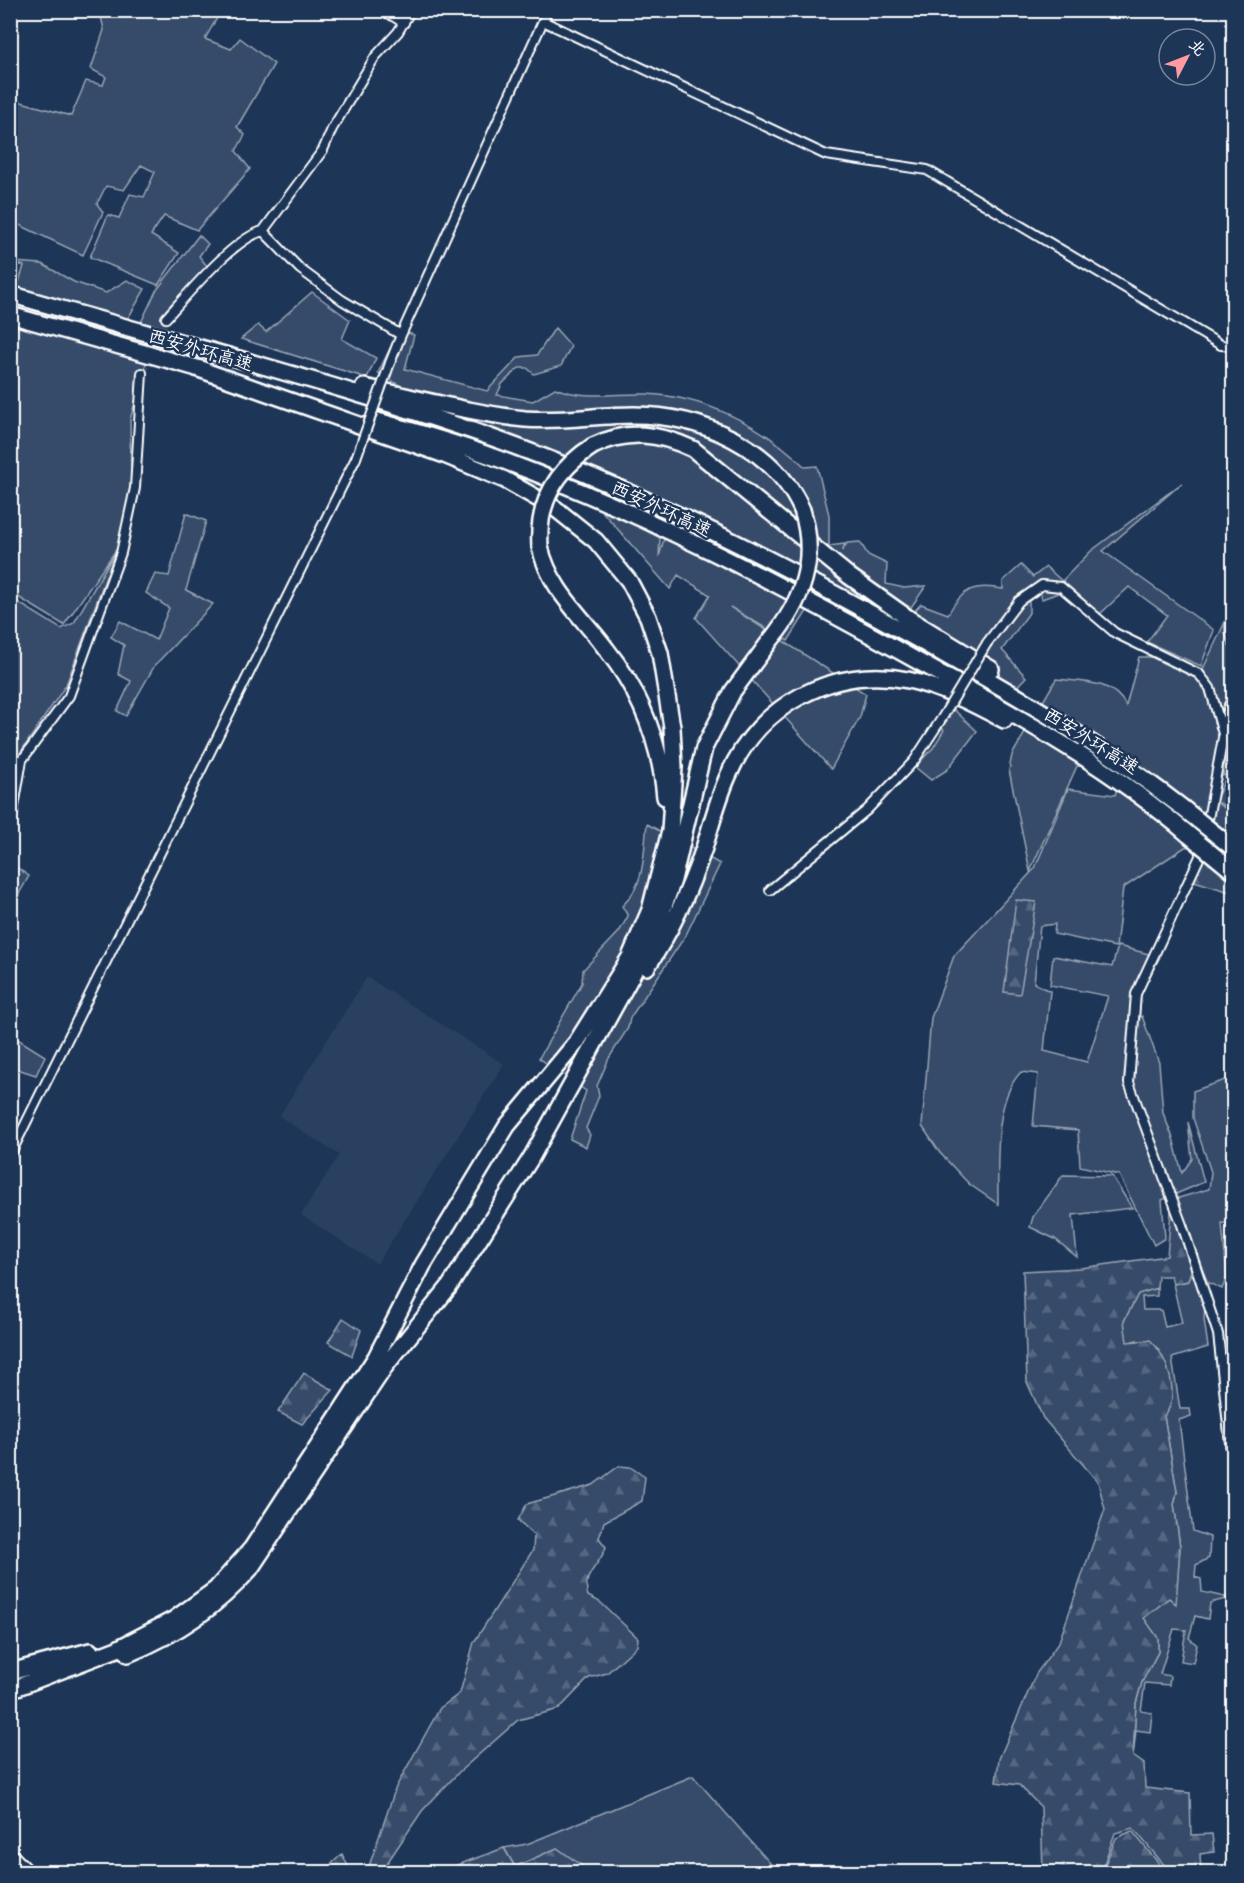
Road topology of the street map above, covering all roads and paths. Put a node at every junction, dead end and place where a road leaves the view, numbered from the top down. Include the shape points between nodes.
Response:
1 (383, 10) edge
2 (411, 10) edge
3 (548, 10) edge
4 (543, 21) junction
5 (404, 22) junction
6 (263, 231) junction
7 (12, 294) edge
8 (10, 315) edge
9 (166, 318) tunnel mouth
10 (401, 335) junction
11 (1233, 346) edge
12 (235, 359) junction
13 (196, 368) junction
14 (142, 373) tunnel mouth
15 (1233, 697) edge
16 (1224, 736) junction
17 (1146, 778) junction
18 (1146, 798) junction
19 (10, 830) edge
20 (1233, 849) edge
21 (664, 859) junction
22 (1233, 872) edge
23 (770, 890) dead end
24 (597, 1034) junction
25 (10, 1155) edge
26 (1233, 1480) edge
27 (158, 1628) junction
28 (10, 1672) edge
29 (10, 1690) edge
30 (10, 1701) edge
31 (10, 1851) edge
32 (31, 1872) edge

1 - 5 street
2 - 5 street
3 - 4 street
4 - 10 street
4 - 11 street via 826,155 927,170 1221,345
5 - 6 street via 375,57 323,150
6 - 9 street via 251,234 194,286
6 - 10 street via 300,269
7 - 12 highway, 西安外环高速
8 - 13 highway, 西安外环高速
10 - 25 street, bridge via 356,458
12 - 17 highway, 西安外环高速 via 492,438 680,517 824,587 977,673
12 - 24 highway, bridge via 483,413 543,420 644,416 692,424 717,432 758,454 789,485 802,510 809,538 806,577 790,615 733,691 710,734 661,917 642,958
13 - 18 highway, 西安外环高速 via 489,456 629,513 861,629 1054,737
13 - 21 highway via 505,480 556,509 609,554 640,600 664,670 674,767 672,814
14 - 19 street via 135,488 121,553 69,696 22,760
15 - 16 street
16 - 23 street, bridge via 1209,688 1199,674 1115,633 1061,587 1042,585 1019,600 987,643 914,761 867,810
16 - 26 street via 1202,852 1136,994 1129,1083 1218,1334
17 - 20 highway, 西安外环高速, bridge
17 - 21 highway, bridge via 1060,712 874,595 693,449 668,438 634,433 593,446 568,464 550,490 541,517 540,547 556,586 624,672 648,721 664,791
18 - 22 highway, 西安外环高速, bridge
18 - 24 highway via 1003,719 920,683 862,678 812,690 770,716 742,750 729,774 690,887 667,935
21 - 27 highway via 650,910 630,957 576,1042 507,1126 423,1264 376,1357 252,1548 216,1589
24 - 30 highway via 531,1158 449,1287 386,1365 237,1584 209,1609 164,1638
27 - 28 highway
27 - 29 highway via 117,1649
31 - 32 street

